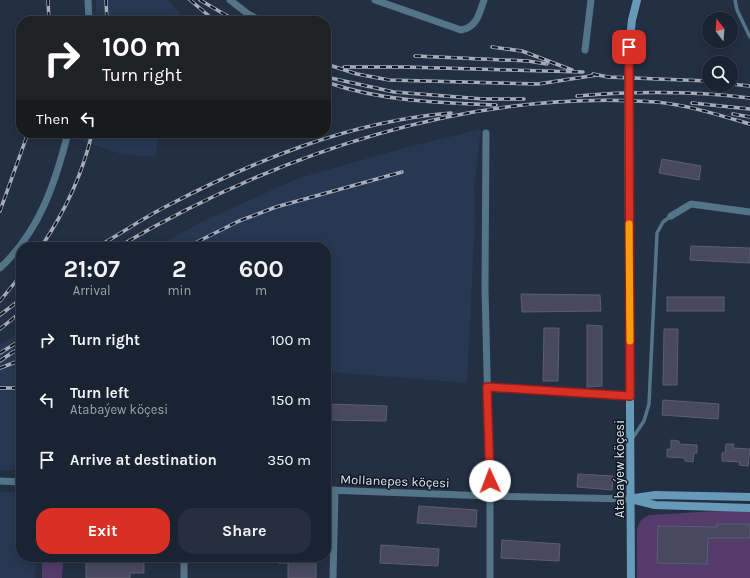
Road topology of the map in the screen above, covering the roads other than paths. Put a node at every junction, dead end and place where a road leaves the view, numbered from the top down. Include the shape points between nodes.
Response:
1 (88, 0) edge
2 (230, 0) edge
3 (375, 0) edge
4 (484, 0) edge
5 (591, 0) edge
6 (637, 0) edge
7 (735, 0) edge
8 (88, 16) edge
9 (252, 16) edge
10 (750, 37) edge
11 (585, 50) dead end
12 (486, 133) dead end
13 (67, 138) edge
14 (750, 212) edge
15 (671, 216) joint
16 (24, 242) edge
17 (16, 252) edge
18 (0, 268) edge
19 (487, 387) junction
20 (630, 396) junction
21 (631, 440) junction
22 (0, 482) edge
23 (16, 482) edge
24 (331, 490) edge
25 (335, 490) junction
26 (490, 496) junction
27 (750, 497) edge
28 (631, 499) junction
29 (750, 508) edge
30 (184, 562) edge
31 (184, 578) edge
32 (333, 578) edge
33 (490, 578) edge
34 (631, 578) edge

1 - 8 street
2 - 9 street
3 - 4 street via 461,30 475,24
5 - 11 street
6 - 20 main road, Atabaýew köçesi via 628,57
7 - 10 lane
12 - 19 street
13 - 16 street via 50,194 32,232
14 - 15 street via 691,204
15 - 21 lane via 663,222 655,244 649,404 644,421
17 - 18 street
19 - 20 street
19 - 26 street
20 - 21 main road, Atabaýew köçesi
21 - 28 main road, Atabaýew köçesi
22 - 23 street
24 - 25 street, Mollanepes köçesi
25 - 26 street, Mollanepes köçesi
25 - 32 street
26 - 28 street, Mollanepes köçesi
26 - 33 street
27 - 28 main road, Mollanepes köçesi via 655,495
28 - 29 main road, Mollanepes köçesi via 655,505
28 - 34 main road, Atabaýew köçesi
30 - 31 street

